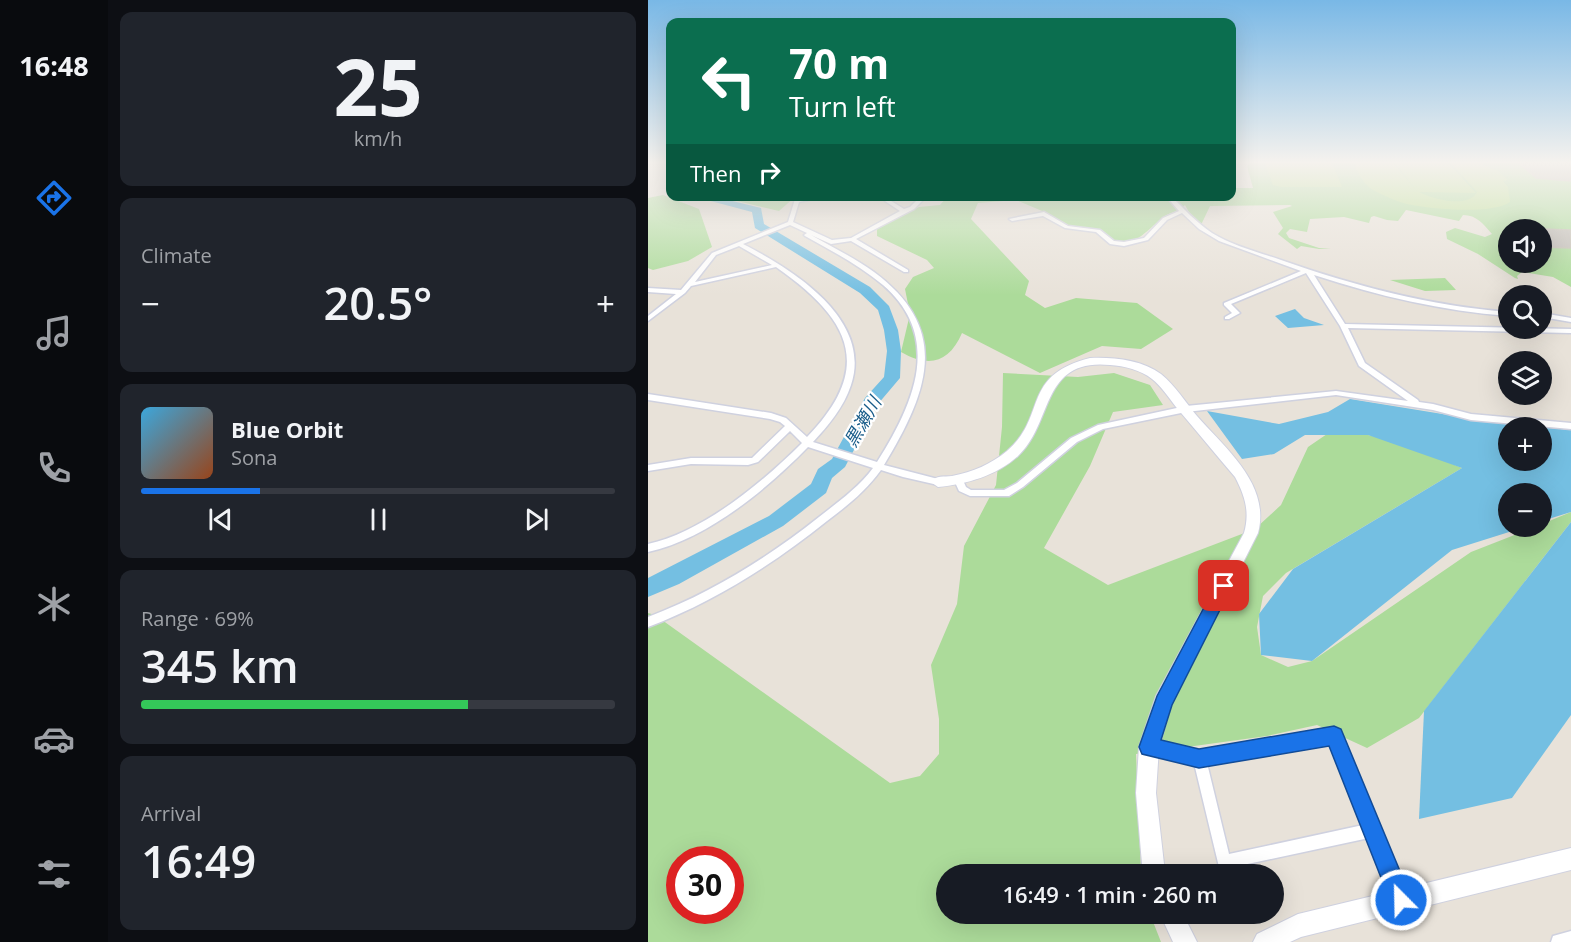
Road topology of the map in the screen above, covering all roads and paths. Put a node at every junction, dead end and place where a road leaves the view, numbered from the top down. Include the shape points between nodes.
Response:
1 (796, 207) edge
2 (898, 207) edge
3 (913, 207) edge
4 (1180, 207) edge
5 (904, 211) junction
6 (1184, 211) junction
7 (1012, 219) dead end
8 (789, 224) junction
9 (812, 232) junction
10 (852, 239) junction
11 (741, 243) junction
12 (778, 266) junction
13 (906, 271) dead end
14 (1308, 271) junction
15 (689, 285) junction
16 (648, 290) edge
17 (683, 292) junction
18 (1498, 313) edge
19 (1552, 317) edge
20 (1227, 318) dead end
21 (648, 319) edge
22 (1571, 320) edge
23 (1343, 326) junction
24 (1571, 331) edge
25 (648, 397) edge
26 (1417, 404) junction
27 (1186, 409) junction
28 (1571, 426) edge
29 (788, 428) dead end
30 (808, 443) junction
31 (876, 466) junction
32 (648, 468) edge
33 (959, 480) junction
34 (938, 482) joint
35 (648, 549) edge
36 (648, 622) edge
37 (1149, 747) junction
38 (1199, 759) junction
39 (1371, 830) junction
40 (1571, 859) edge
41 (1153, 864) edge
42 (1401, 900) junction
43 (1176, 924) edge
44 (1571, 939) edge
45 (1185, 942) edge
46 (1265, 942) edge
47 (1559, 942) edge

1 - 8 street
2 - 5 street
3 - 5 street
4 - 6 street
5 - 10 street
6 - 7 street via 1165,219 1146,239 1124,244 1112,243 1098,231 1067,227 1044,214
6 - 14 street via 1229,244
8 - 9 street
8 - 11 street
9 - 10 street via 831,242
9 - 31 street via 807,235 884,282 918,330 923,351 920,380 910,410
10 - 13 street
11 - 12 street
11 - 15 street via 710,257
12 - 15 street
12 - 30 street via 812,290 825,305 844,332 850,351 850,375 841,398 825,425
14 - 18 street via 1393,296
14 - 20 street via 1226,304 1237,313
14 - 23 street
15 - 17 street
16 - 17 street
17 - 21 street
19 - 22 street
23 - 24 street
23 - 26 street via 1362,364
25 - 30 street via 771,416 783,420
26 - 27 street via 1336,393
26 - 28 street via 1471,417
27 - 33 street via 1101,427 1074,440 1006,494 970,493 962,489
27 - 33 street via 1157,377 1140,368 1113,361 1087,363 1054,379 1046,389 1031,430 1002,462
27 - 37 street via 1250,491 1256,518 1163,702
29 - 32 street via 748,462 692,461
30 - 31 street
30 - 35 street via 772,478 713,519 666,545
31 - 34 street
31 - 36 street via 838,508 754,571 684,609
33 - 34 street
37 - 38 street
37 - 41 street via 1146,794
38 - 39 street via 1334,735
38 - 39 street via 1224,862
39 - 42 street
40 - 42 street
42 - 46 street via 1299,926
43 - 45 street
44 - 47 street

